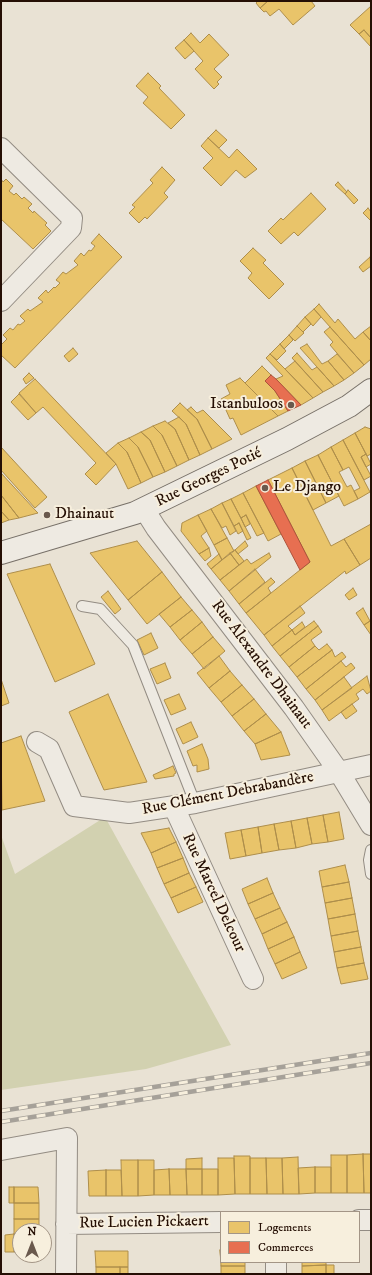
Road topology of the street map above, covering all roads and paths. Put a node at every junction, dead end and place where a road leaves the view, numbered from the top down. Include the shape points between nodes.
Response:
1 (1, 148) edge
2 (1, 300) edge
3 (370, 395) edge
4 (144, 509) junction
5 (37, 541) junction
6 (1, 546) edge
7 (1, 552) edge
8 (82, 606) dead end
9 (37, 742) dead end
10 (371, 765) edge
11 (339, 772) junction
12 (195, 803) junction
13 (174, 807) junction
14 (371, 825) edge
15 (371, 850) edge
16 (371, 874) edge
17 (253, 979) dead end
18 (1, 1150) edge
19 (360, 1220) edge
20 (371, 1220) edge
21 (220, 1222) edge
22 (66, 1224) junction
23 (276, 1263) edge
24 (66, 1274) edge
25 (276, 1274) edge

1 - 2 street via 72,218 71,228
3 - 4 main road, Rue Georges Potié
4 - 5 main road, Rue Georges Potié
4 - 11 street, Rue Alexandre Dhainaut
5 - 6 main road, Rue Georges Potié
5 - 7 main road, Rue Georges Potié
8 - 12 lane via 100,609 132,645
9 - 13 street, Rue Clément Debrabandère via 49,748 74,806 129,813
10 - 11 street, Rue Clément Debrabandère
11 - 12 street, Rue Clément Debrabandère
11 - 14 street, Rue Alexandre Dhainaut
12 - 13 street, Rue Clément Debrabandère
13 - 17 street, Rue Marcel Delcour
15 - 16 lane
18 - 22 street via 67,1138
19 - 20 street
21 - 22 street, Rue Lucien Pickaert
22 - 24 street
23 - 25 street

